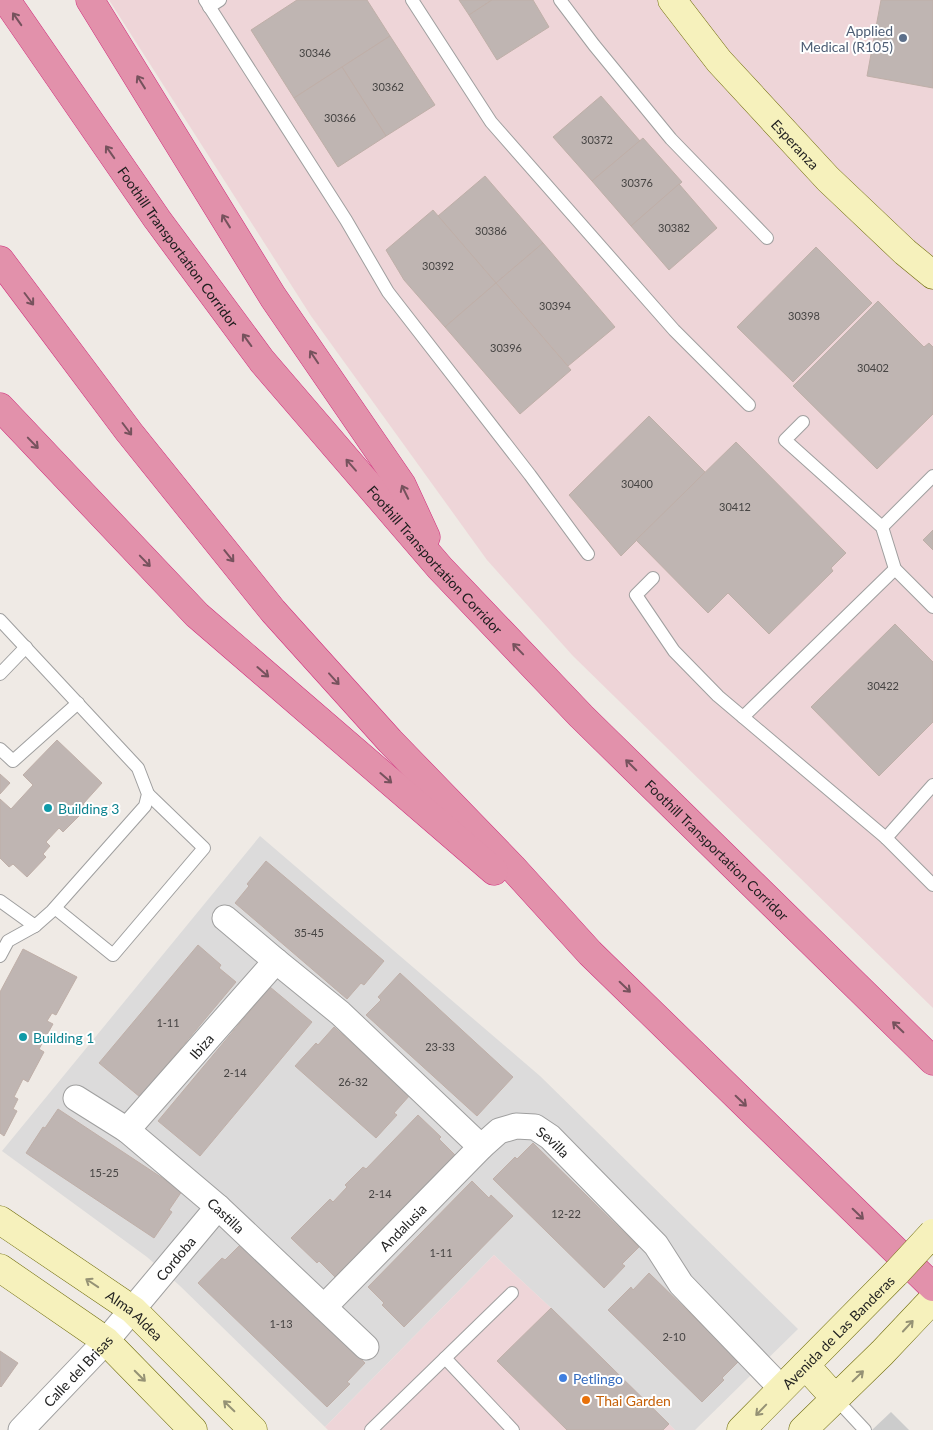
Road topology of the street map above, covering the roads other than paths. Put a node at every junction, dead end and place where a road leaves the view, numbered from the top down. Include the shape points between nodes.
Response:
1 (6, 0) edge
2 (90, 0) edge
3 (412, 0) edge
4 (560, 0) edge
5 (672, 0) edge
6 (211, 2) edge
7 (767, 238) dead end
8 (0, 260) edge
9 (933, 275) edge
10 (748, 405) dead end
11 (0, 407) edge
12 (803, 422) dead end
13 (933, 476) edge
14 (882, 527) junction
15 (588, 554) dead end
16 (440, 568) junction
17 (895, 569) junction
18 (653, 578) dead end
19 (933, 607) edge
20 (0, 620) edge
21 (26, 648) junction
22 (0, 674) edge
23 (78, 703) junction
24 (743, 717) junction
25 (0, 749) edge
26 (933, 785) edge
27 (148, 794) junction
28 (886, 838) junction
29 (933, 885) edge
30 (0, 901) edge
31 (55, 908) junction
32 (225, 918) dead end
33 (35, 926) junction
34 (590, 953) junction
35 (0, 956) edge
36 (276, 962) junction
37 (933, 1061) edge
38 (76, 1098) dead end
39 (127, 1130) junction
40 (481, 1147) junction
41 (218, 1207) junction
42 (0, 1220) edge
43 (933, 1233) edge
44 (0, 1268) edge
45 (933, 1287) edge
46 (512, 1292) dead end
47 (933, 1299) edge
48 (324, 1307) junction
49 (133, 1310) junction
50 (106, 1341) junction
51 (366, 1347) dead end
52 (445, 1358) junction
53 (805, 1365) junction
54 (782, 1389) junction
55 (835, 1398) junction
56 (21, 1430) edge
57 (193, 1430) edge
58 (253, 1430) edge
59 (371, 1430) edge
60 (513, 1430) edge
61 (741, 1430) edge
62 (803, 1430) edge
63 (865, 1430) edge

16 -> 1 highway, Foothill Transportation Corridor via 262,361 157,219
16 -> 2 highway via 402,485 273,298
3 - 10 lane via 491,122 674,330
4 - 7 lane via 671,139
5 - 9 main road, Esperanza via 718,61 828,179
6 - 15 lane via 388,292
8 -> 34 highway via 129,432 273,611 390,741
11 -> 34 highway via 197,615
12 - 14 lane via 786,440
13 - 14 lane
14 - 17 lane
37 -> 16 highway, Foothill Transportation Corridor via 581,716
17 - 19 lane
17 - 24 lane
18 - 24 lane via 636,595 674,651
20 - 21 lane
21 - 22 lane
21 - 23 lane
23 - 25 lane via 13,761
23 - 27 lane via 138,768
24 - 28 lane
26 - 28 lane
27 - 31 lane via 145,806
27 - 31 lane via 204,848 114,955
28 - 29 lane
30 - 33 lane
31 - 33 lane
32 - 36 street
33 - 35 lane via 8,941
34 -> 45 highway
36 - 39 street, Ibiza
36 - 40 street via 340,1013
38 - 39 street, Castilla
39 - 41 street, Castilla
40 - 48 street, Andalusia
40 - 54 street, Sevilla via 500,1131 516,1126 535,1127 550,1137 656,1244 681,1284
41 - 48 street, Castilla
41 - 49 street, Cordoba
49 -> 42 main road, Alma Aldea
43 - 53 main road, Avenida de Las Banderas, bridge
44 - 50 main road
46 - 52 lane
55 -> 47 main road
48 - 51 street, Castilla
49 - 50 street, Calle del Brisas
58 -> 49 main road, Alma Aldea
50 - 56 street, Calle del Brisas
50 -> 57 main road
52 - 59 lane
52 - 60 lane
53 - 54 main road, Avenida de Las Banderas
53 - 55 main road
54 -> 61 main road, Avenida de Las Banderas
55 - 62 main road
55 - 63 lane

